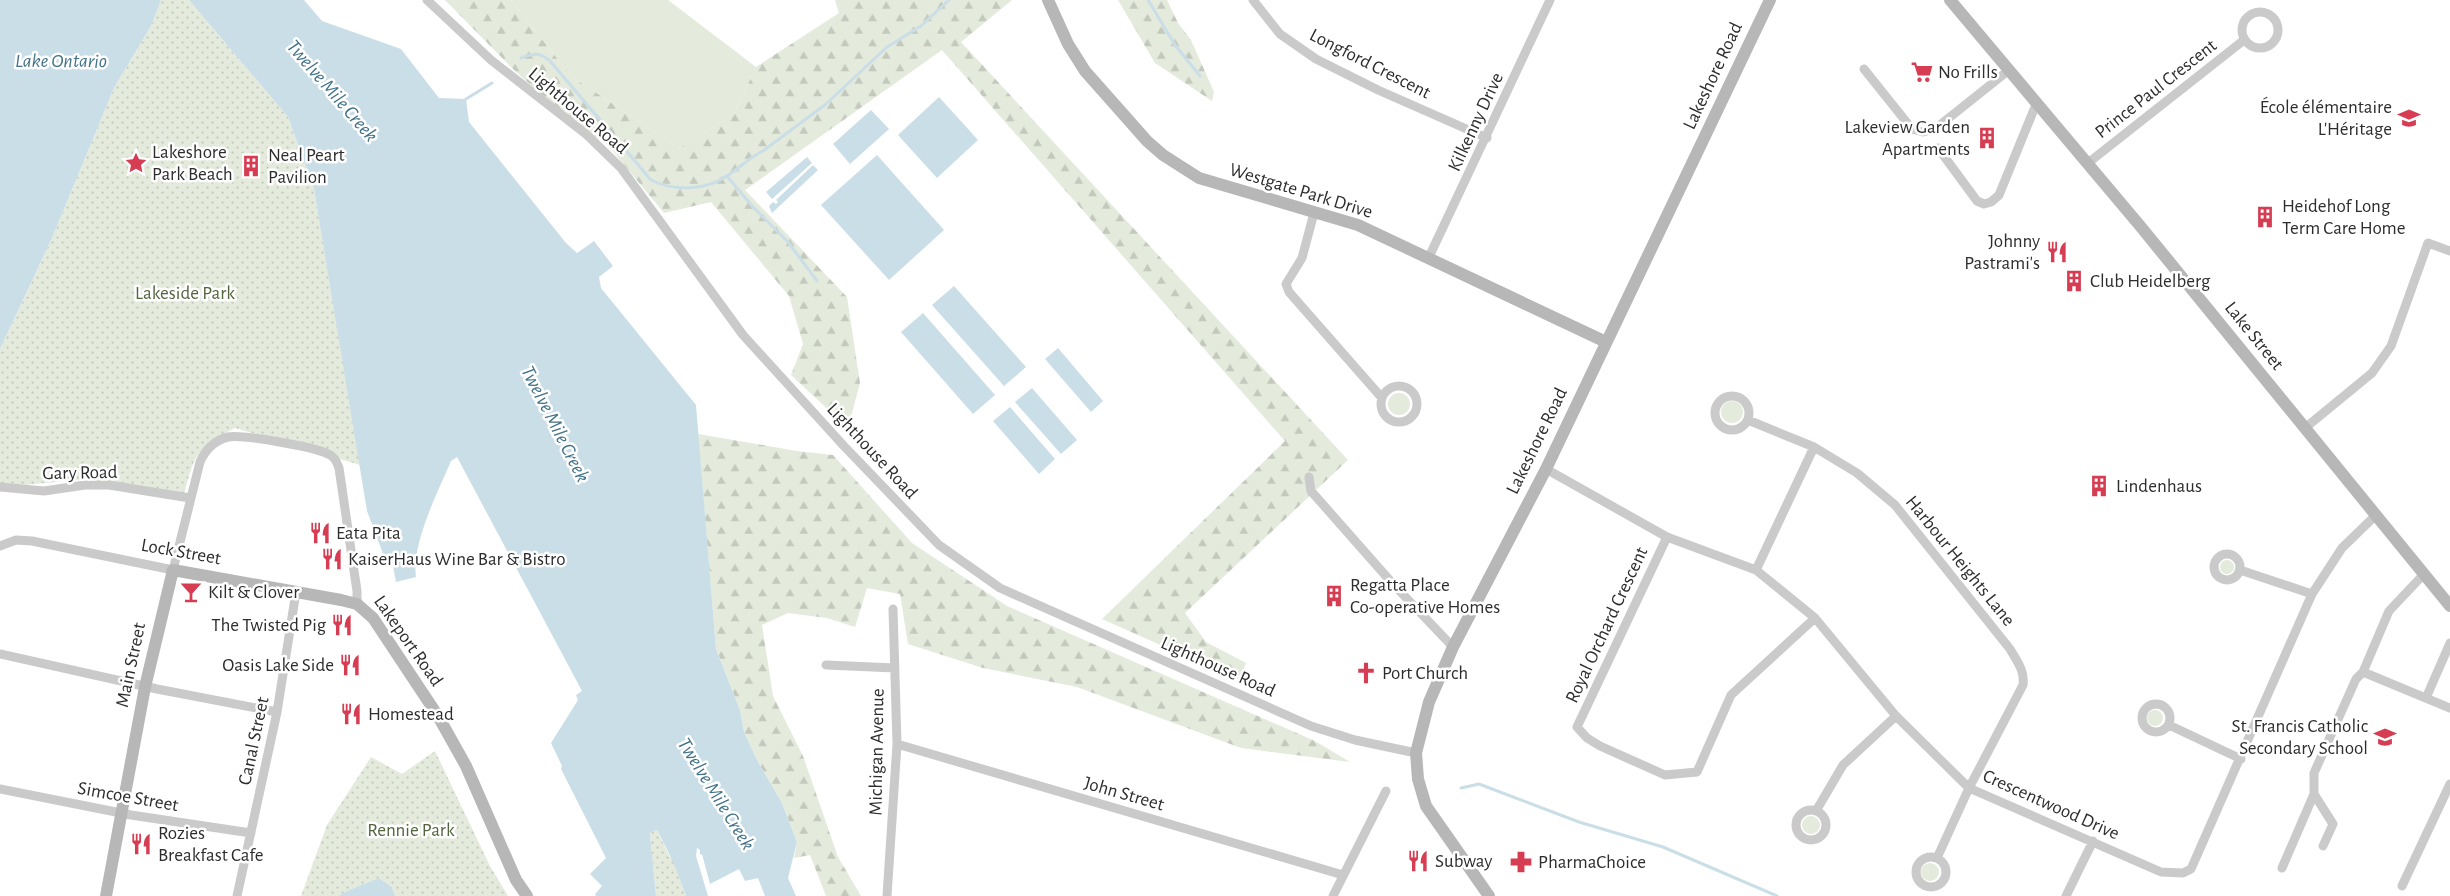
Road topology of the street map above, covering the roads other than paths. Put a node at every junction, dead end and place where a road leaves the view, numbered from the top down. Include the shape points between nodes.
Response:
1 (427, 0) edge
2 (1048, 0) edge
3 (1253, 0) edge
4 (1550, 0) edge
5 (1770, 0) edge
6 (1950, 0) edge
7 (2244, 40) junction
8 (1864, 69) dead end
9 (2009, 70) junction
10 (2037, 102) junction
11 (1487, 138) junction
12 (1938, 148) dead end
13 (2088, 163) junction
14 (1314, 213) junction
15 (2450, 251) edge
16 (1429, 257) junction
17 (1606, 342) junction
18 (1382, 398) junction
19 (1748, 420) dead end
20 (2305, 428) junction
21 (209, 447) joint
22 (1814, 447) junction
23 (1546, 469) junction
24 (1309, 477) dead end
25 (0, 487) edge
26 (190, 498) junction
27 (2376, 515) junction
28 (1667, 537) junction
29 (0, 546) edge
30 (173, 570) junction
31 (1756, 570) junction
32 (2240, 570) dead end
33 (2424, 574) junction
34 (296, 592) junction
35 (2312, 594) junction
36 (357, 604) junction
37 (2450, 606) edge
38 (893, 610) dead end
39 (1815, 618) junction
40 (2450, 643) edge
41 (1453, 647) junction
42 (0, 654) edge
43 (826, 665) dead end
44 (894, 668) junction
45 (2363, 672) junction
46 (145, 687) junction
47 (2426, 698) junction
48 (2450, 708) edge
49 (277, 712) junction
50 (1896, 716) junction
51 (2168, 724) dead end
52 (897, 744) junction
53 (1416, 753) junction
54 (2241, 759) junction
55 (2450, 784) edge
56 (1969, 788) junction
57 (0, 789) edge
58 (1386, 791) dead end
59 (2314, 794) junction
60 (1816, 811) dead end
61 (120, 813) junction
62 (251, 833) junction
63 (2093, 841) junction
64 (2323, 846) dead end
65 (1937, 858) dead end
66 (2282, 868) dead end
67 (1343, 875) junction
68 (2402, 886) dead end
69 (106, 896) edge
70 (237, 896) edge
71 (526, 896) edge
72 (887, 896) edge
73 (1333, 896) edge
74 (1489, 896) edge
75 (2066, 896) edge

1 - 53 street, Lighthouse Road via 491,60 604,150 621,168 743,335 939,544 1000,588 1311,726 1355,740
2 - 14 main road, Westgate Park Drive via 1085,71 1163,155 1213,184
3 - 11 street, Longford Crescent via 1280,34 1316,58 1378,90
4 - 11 street, Kilkenny Drive
5 - 17 main road, Lakeshore Road
6 - 9 main road, Lake Street
7 - 7 street, Prince Paul Crescent via 2254,48 2265,48 2276,39 2277,23 2266,13 2248,16 2242,25
7 - 13 street, Prince Paul Crescent
8 - 9 street via 1912,129 1923,132 1935,129
9 - 10 main road, Lake Street
10 - 12 street via 1999,194 1991,202 1977,201
10 - 13 main road, Lake Street
11 - 16 street, Kilkenny Drive
13 - 20 main road, Lake Street
14 - 16 main road, Westgate Park Drive via 1358,225
14 - 18 street via 1302,258 1286,284 1289,292
15 - 20 street via 2428,243 2391,346 2372,373
16 - 17 main road, Westgate Park Drive
17 - 23 main road, Lakeshore Road
18 - 18 street via 1389,389 1401,386 1411,391 1416,407 1406,420 1394,421 1382,409
19 - 22 street, Harbour Heights Lane
20 - 27 main road, Lake Street
21 - 26 street, Main Street via 200,462
21 - 36 street, Lakeport Road via 233,437 320,451 334,458 339,468
22 - 31 street
22 - 56 street, Harbour Heights Lane via 1857,473 1895,505 2021,667 2023,685
23 - 28 street, Crescentwood Drive
23 - 41 main road, Lakeshore Road
24 - 41 street via 1311,491 1392,584
25 - 26 street, Gary Road via 44,491 109,485
26 - 30 street, Main Street
27 - 33 main road, Lake Street
27 - 35 street, Crescentwood Drive via 2342,548
28 - 31 street, Crescentwood Drive
28 - 39 street, Royal Orchard Crescent via 1577,727 1600,746 1665,775 1697,772 1731,695
29 - 30 street, Lock Street via 16,540 32,541
30 - 34 main road, Lock Street
30 - 46 main road, Main Street
31 - 39 street, Crescentwood Drive
32 - 35 street
33 - 37 main road, Lake Street
33 - 45 street via 2389,611
34 - 36 main road, Lock Street
34 - 49 street, Canal Street
35 - 54 street, Crescentwood Drive
36 - 71 main road, Lakeport Road via 381,629 438,716 466,766
38 - 44 street, Michigan Avenue
39 - 50 street, Crescentwood Drive
40 - 47 street
41 - 53 main road, Lakeshore Road via 1429,702
42 - 46 street
43 - 44 street
44 - 52 street, Michigan Avenue
45 - 47 street
45 - 59 street via 2356,679 2314,773
46 - 49 street
46 - 61 main road, Main Street
47 - 48 street
49 - 62 street, Canal Street
50 - 56 street, Crescentwood Drive
50 - 60 street via 1843,765
51 - 54 street
52 - 67 street, John Street
52 - 72 street, Michigan Avenue
53 - 74 main road, Lakeshore Road via 1418,778 1426,806
54 - 63 street, Crescentwood Drive via 2191,869 2183,873 2161,872
55 - 68 street
56 - 63 street, Crescentwood Drive
56 - 65 street, Harbour Heights Lane
57 - 61 street, Simcoe Street
58 - 67 street
59 - 64 street via 2333,824
59 - 66 street
61 - 62 street, Simcoe Street
61 - 69 main road, Main Street
62 - 70 street, Canal Street
63 - 75 street
67 - 73 street

